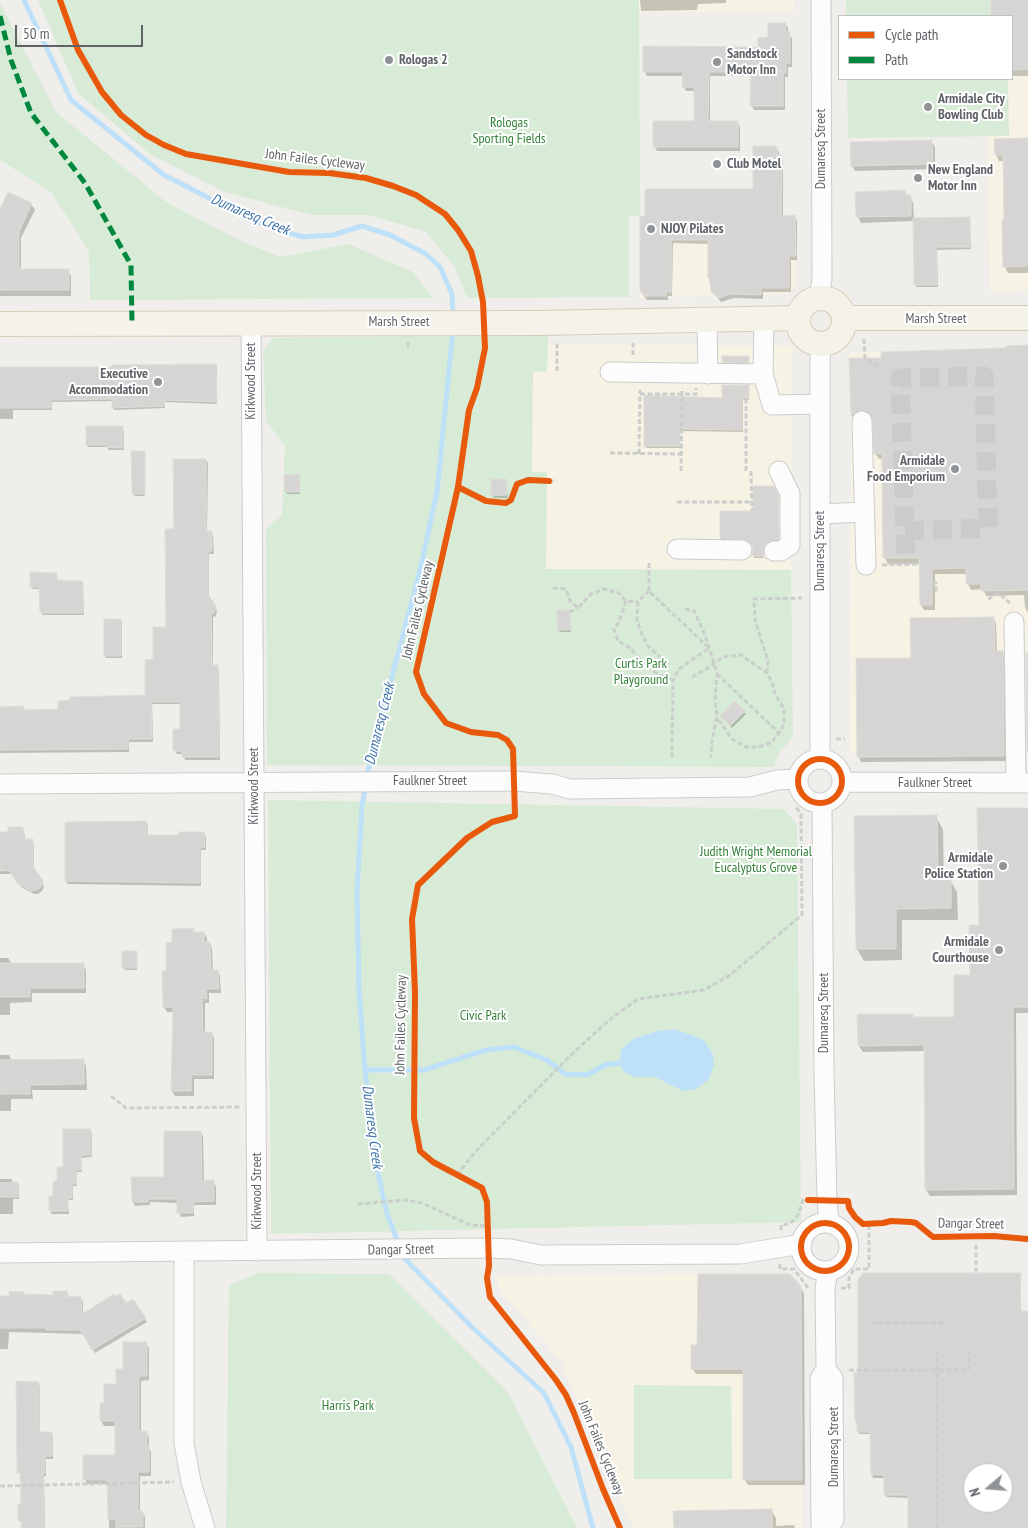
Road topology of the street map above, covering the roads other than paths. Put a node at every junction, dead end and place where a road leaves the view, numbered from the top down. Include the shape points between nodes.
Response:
1 (820, 0) edge
2 (819, 297) junction
3 (798, 318) junction
4 (844, 318) junction
5 (1028, 318) edge
6 (707, 320) junction
7 (764, 320) junction
8 (251, 322) junction
9 (0, 324) edge
10 (821, 344) junction
11 (610, 372) dead end
12 (708, 374) junction
13 (763, 374) junction
14 (820, 404) junction
15 (862, 421) dead end
16 (779, 471) dead end
17 (865, 512) junction
18 (820, 514) junction
19 (677, 549) dead end
20 (866, 565) dead end
21 (1016, 616) road end
22 (820, 758) junction
23 (798, 779) junction
24 (254, 782) junction
25 (842, 782) junction
26 (1022, 783) edge
27 (0, 784) edge
28 (822, 803) junction
29 (828, 1222) junction
30 (802, 1244) junction
31 (257, 1250) junction
32 (184, 1251) junction
33 (0, 1253) edge
34 (828, 1271) junction
35 (826, 1369) junction
36 (205, 1528) edge
37 (821, 1528) edge
38 (834, 1528) edge

1 - 2 street, Dumaresq Street via 822,279
2 - 3 main road via 807,302
2 - 4 main road via 833,300
3 - 7 main road, Marsh Street
3 - 10 main road via 798,326 806,339
4 - 5 main road, Marsh Street
4 - 10 main road via 839,336
6 - 7 main road, Marsh Street
6 - 8 main road, Marsh Street via 549,330 410,322
6 - 12 street
7 - 13 street
8 - 9 main road, Marsh Street
8 - 24 street, Kirkwood Street
10 - 14 street, Dumaresq Street
11 - 12 street
12 - 13 street
13 - 14 street via 772,405
14 - 18 street, Dumaresq Street
15 - 17 street
16 - 19 street via 790,494 790,545 781,550
17 - 18 street
17 - 20 street
18 - 22 street, Dumaresq Street
21 - 26 street
22 - 23 street via 805,765
22 - 25 street via 836,765
23 - 24 street, Faulkner Street via 750,787 570,789 514,781
23 - 28 street via 805,797
24 - 27 street, Faulkner Street
24 - 31 street, Kirkwood Street
25 - 26 street, Faulkner Street
25 - 28 street via 836,797
28 - 29 street, Dumaresq Street via 817,1200
29 - 30 street via 810,1227
29 - 34 street via 844,1231 850,1248 843,1263
30 - 31 street, Dangar Street via 740,1254 542,1255 488,1248
30 - 34 street via 802,1255 808,1263
31 - 32 street, Dangar Street
32 - 33 street, Dangar Street
32 - 36 street via 184,1443 191,1482
34 - 35 street, Dumaresq Street via 825,1288
35 - 37 street, Dumaresq Street via 820,1379
35 - 38 street, Dumaresq Street via 833,1378

